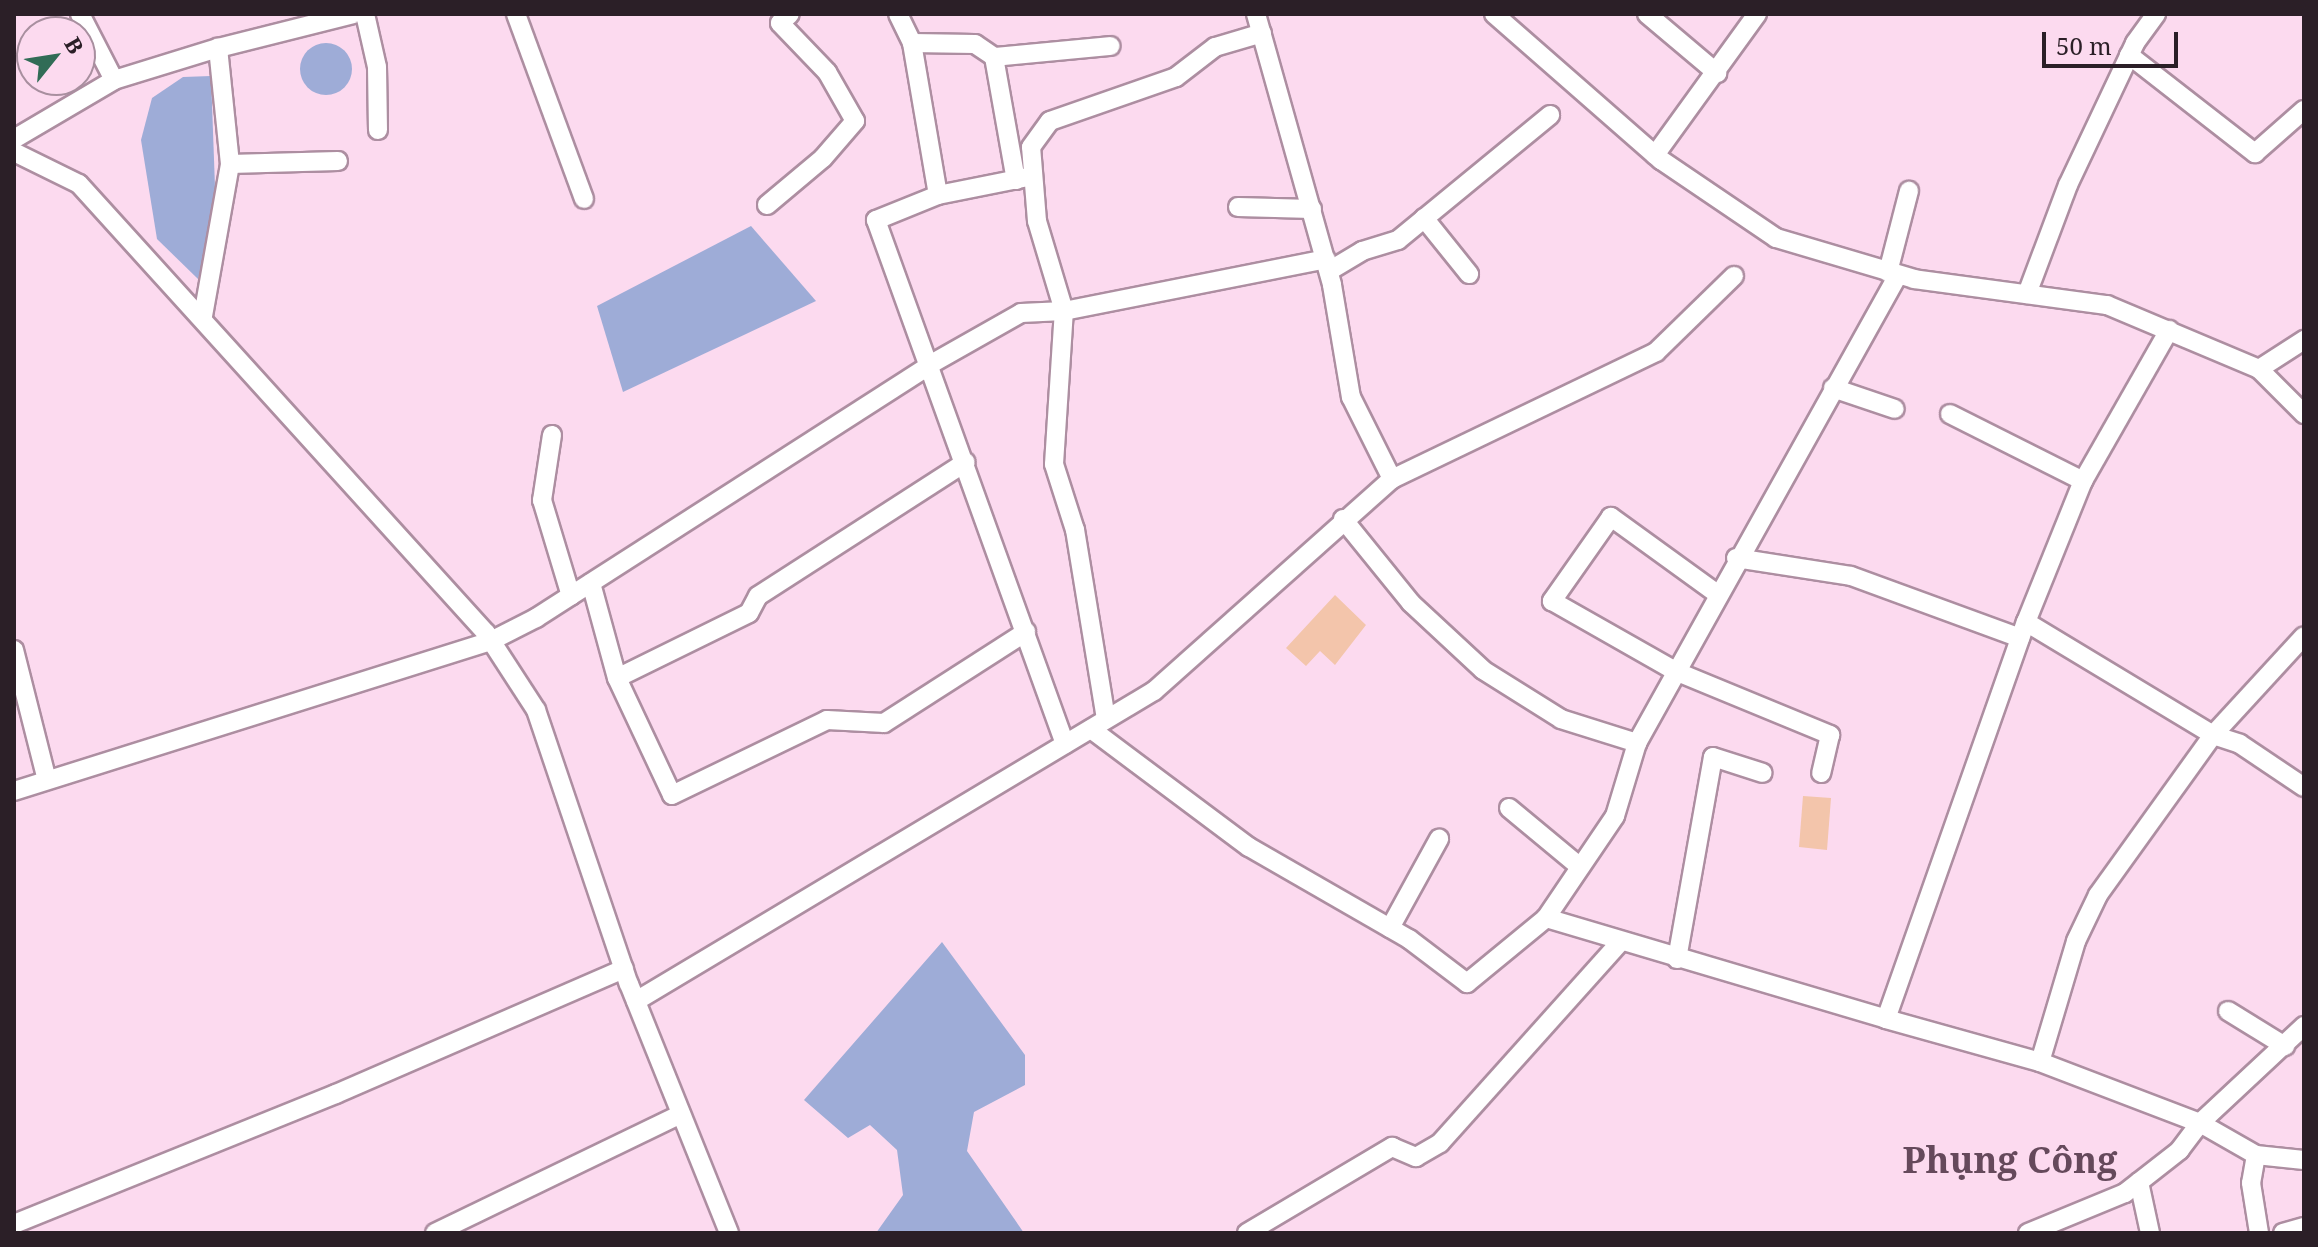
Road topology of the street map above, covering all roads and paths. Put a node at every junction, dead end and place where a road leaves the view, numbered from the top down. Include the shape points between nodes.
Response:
1 (80, 14) edge
2 (353, 14) edge
3 (365, 14) edge
4 (516, 14) edge
5 (790, 14) edge
6 (898, 14) edge
7 (1256, 14) edge
8 (1494, 14) edge
9 (1647, 14) edge
10 (1757, 14) edge
11 (2156, 14) edge
12 (1262, 33) junction
13 (912, 43) junction
14 (1110, 46) dead end
15 (218, 48) junction
16 (2129, 55) junction
17 (994, 57) junction
18 (1717, 73) junction
19 (114, 80) junction
20 (1550, 115) dead end
21 (2299, 122) edge
22 (378, 130) dead end
23 (14, 139) edge
24 (14, 152) edge
25 (1655, 155) junction
26 (338, 161) dead end
27 (230, 164) junction
28 (1025, 178) junction
29 (1909, 191) dead end
30 (938, 195) junction
31 (584, 199) dead end
32 (767, 205) dead end
33 (1238, 207) dead end
34 (1312, 209) junction
35 (1424, 218) junction
36 (1327, 265) junction
37 (1893, 273) junction
38 (1469, 274) dead end
39 (1734, 276) dead end
40 (2027, 294) junction
41 (1064, 311) junction
42 (203, 316) junction
43 (2169, 330) junction
44 (2304, 340) edge
45 (931, 364) junction
46 (2259, 369) junction
47 (1833, 388) junction
48 (1895, 409) dead end
49 (1950, 414) dead end
50 (2304, 414) edge
51 (552, 435) dead end
52 (966, 462) junction
53 (1392, 479) junction
54 (2083, 481) junction
55 (1343, 519) junction
56 (1736, 558) junction
57 (591, 583) junction
58 (1716, 593) junction
59 (571, 596) junction
60 (2023, 630) junction
61 (1026, 632) junction
62 (2304, 636) edge
63 (491, 641) junction
64 (14, 650) edge
65 (1675, 671) junction
66 (617, 678) junction
67 (1098, 724) junction
68 (2213, 735) junction
69 (1637, 743) junction
70 (1065, 744) junction
71 (1763, 773) dead end
72 (1821, 773) dead end
73 (47, 780) junction
74 (2304, 787) edge
75 (14, 791) edge
76 (1509, 808) dead end
77 (1439, 839) dead end
78 (1580, 867) junction
79 (1546, 918) junction
80 (1390, 928) junction
81 (1621, 941) junction
82 (1677, 959) junction
83 (624, 969) junction
84 (636, 1001) junction
85 (2228, 1011) dead end
86 (1886, 1019) junction
87 (2304, 1026) edge
88 (2285, 1046) junction
89 (2040, 1062) junction
90 (681, 1114) junction
91 (2200, 1123) junction
92 (2256, 1155) junction
93 (2304, 1160) edge
94 (2139, 1182) junction
95 (14, 1224) edge
96 (2304, 1227) edge
97 (2038, 1231) edge
98 (435, 1233) edge
99 (729, 1233) edge
100 (1247, 1233) edge
101 (2150, 1233) edge
102 (2259, 1233) edge
103 (2283, 1233) edge

1 - 19 street
2 - 15 street
3 - 22 street via 377,67
4 - 31 street
5 - 32 street via 780,23 827,72 855,121 823,158
6 - 13 street
7 - 12 street
8 - 25 street
9 - 18 street
10 - 18 street
11 - 16 street
12 - 28 street via 1215,47 1176,77 1050,121 1031,147
12 - 34 street
13 - 17 street via 975,44
13 - 30 street
14 - 17 street
15 - 19 street
15 - 27 street
16 - 21 street via 2255,153
16 - 40 street via 2068,185
17 - 28 street
18 - 25 street
19 - 23 street
20 - 35 street
24 - 42 street via 79,184
25 - 37 street via 1776,238
26 - 27 street
27 - 42 street
28 - 30 street
28 - 41 street
29 - 37 street
30 - 45 street via 876,220
33 - 34 street
34 - 36 street
35 - 36 street via 1398,240
35 - 38 street
36 - 41 street
36 - 53 street via 1351,397
37 - 40 street
37 - 47 street
39 - 53 street via 1656,352
40 - 43 street via 2107,305
41 - 45 street via 1021,313
41 - 67 street via 1054,464 1075,530
42 - 63 street
43 - 46 street
43 - 54 street
44 - 46 street
45 - 52 street
45 - 57 street
46 - 50 street
47 - 48 street
47 - 56 street
49 - 54 street
51 - 59 street via 542,500
52 - 61 street
52 - 66 street via 758,596 749,613
53 - 55 street
54 - 60 street
55 - 67 street via 1154,691
55 - 69 street via 1411,603 1483,670 1561,719
56 - 58 street
56 - 60 street via 1851,576
57 - 59 street
57 - 66 street
58 - 65 street
58 - 65 street via 1611,517 1552,601
59 - 63 street
60 - 68 street
60 - 86 street
61 - 66 street via 884,723 827,720 672,795
61 - 70 street
62 - 68 street
63 - 73 street
63 - 83 street via 536,710
64 - 73 street
65 - 69 street
65 - 72 street via 1830,735
67 - 70 street
67 - 80 street via 1249,847
68 - 74 street via 2240,744
68 - 89 street via 2098,895 2076,941
69 - 78 street via 1615,816
70 - 84 street
71 - 82 street via 1713,757
73 - 75 street
76 - 78 street
77 - 80 street
78 - 79 street
79 - 80 street via 1467,983
79 - 81 street
81 - 82 street
81 - 100 street via 1440,1143 1416,1157 1392,1147
82 - 86 street
83 - 84 street
83 - 95 street via 336,1094
84 - 90 street
85 - 88 street
86 - 89 street
87 - 88 street
88 - 91 street
89 - 91 street
90 - 98 street
90 - 99 street
91 - 92 street
91 - 94 street via 2180,1150
92 - 93 street
92 - 102 street via 2251,1183
94 - 97 street
94 - 101 street
96 - 103 street

